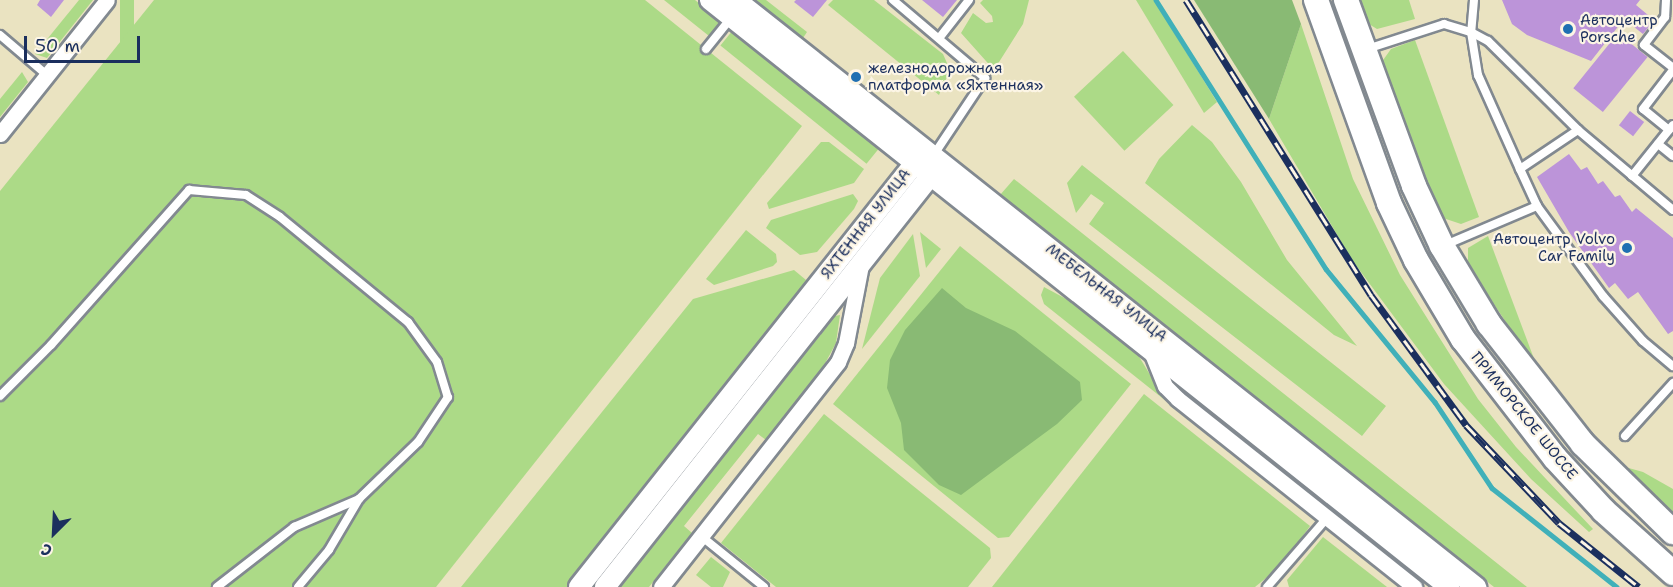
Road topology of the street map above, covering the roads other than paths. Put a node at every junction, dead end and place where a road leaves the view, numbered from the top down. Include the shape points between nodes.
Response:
1 (107, 0) edge
2 (710, 0) edge
3 (893, 0) edge
4 (969, 0) edge
5 (1316, 0) edge
6 (1346, 0) edge
7 (1474, 0) edge
8 (1666, 0) edge
9 (734, 9) edge
10 (1472, 32) junction
11 (0, 35) edge
12 (940, 37) junction
13 (706, 49) dead end
14 (1363, 50) junction
15 (1673, 69) edge
16 (47, 75) junction
17 (1671, 128) edge
18 (1578, 130) junction
19 (0, 134) edge
20 (1658, 144) junction
21 (1673, 156) edge
22 (926, 164) junction
23 (1520, 169) junction
24 (1632, 176) junction
25 (1538, 206) junction
26 (1673, 210) edge
27 (1442, 246) junction
28 (861, 265) junction
29 (1150, 349) junction
30 (1673, 366) edge
31 (1673, 383) edge
32 (0, 396) edge
33 (1625, 436) dead end
34 (359, 499) junction
35 (1328, 518) junction
36 (1673, 532) edge
37 (701, 536) junction
38 (1673, 573) edge
39 (1276, 580) junction
40 (217, 587) edge
41 (298, 587) edge
42 (579, 587) edge
43 (605, 587) edge
44 (661, 587) edge
45 (764, 587) edge
46 (1267, 587) edge
47 (1284, 587) edge
48 (1414, 587) edge
49 (1449, 587) edge
50 (1476, 587) edge

1 - 16 street
2 - 9 street, МЕБЕЛЬНАЯ УЛИЦА
3 - 12 lane
4 - 12 lane
5 - 38 main road, ПРИМОРСКОЕ ШОССЕ via 1389,203 1416,260 1463,339 1555,458 1604,511
6 - 14 main road, ПРИМОРСКОЕ ШОССЕ
7 - 10 lane
8 - 15 lane via 1665,17 1644,45
9 - 13 lane
9 - 22 street, МЕБЕЛЬНАЯ УЛИЦА
10 - 14 lane via 1444,24
10 - 18 lane via 1488,41
10 - 23 lane via 1484,96
11 - 16 lane
12 - 22 lane via 985,78
14 - 27 main road, ПРИМОРСКОЕ ШОССЕ via 1396,141
15 - 17 lane via 1643,109
16 - 19 street
17 - 20 lane
18 - 23 lane
18 - 24 lane
20 - 21 lane
20 - 24 lane
22 - 28 street, ЯХТЕННАЯ УЛИЦА
22 - 29 street, МЕБЕЛЬНАЯ УЛИЦА
22 - 42 street, ЯХТЕННАЯ УЛИЦА
22 - 50 street, МЕБЕЛЬНАЯ УЛИЦА
23 - 25 lane
24 - 26 lane
25 - 27 lane
25 - 30 lane via 1603,296 1643,341
27 - 36 main road, ПРИМОРСКОЕ ШОССЕ via 1489,324 1532,383 1583,444
28 - 37 street via 846,343 838,362
28 - 43 street, ЯХТЕННАЯ УЛИЦА
29 - 35 street via 1165,386 1178,399
29 - 49 street, МЕБЕЛЬНАЯ УЛИЦА
31 - 33 lane
32 - 34 lane via 51,345 189,190 246,195 280,217 408,322 437,362 448,397 417,442
34 - 40 lane via 294,527
34 - 41 lane via 329,550
35 - 39 lane
35 - 48 street
37 - 44 street
37 - 45 lane
39 - 46 lane
39 - 47 lane

